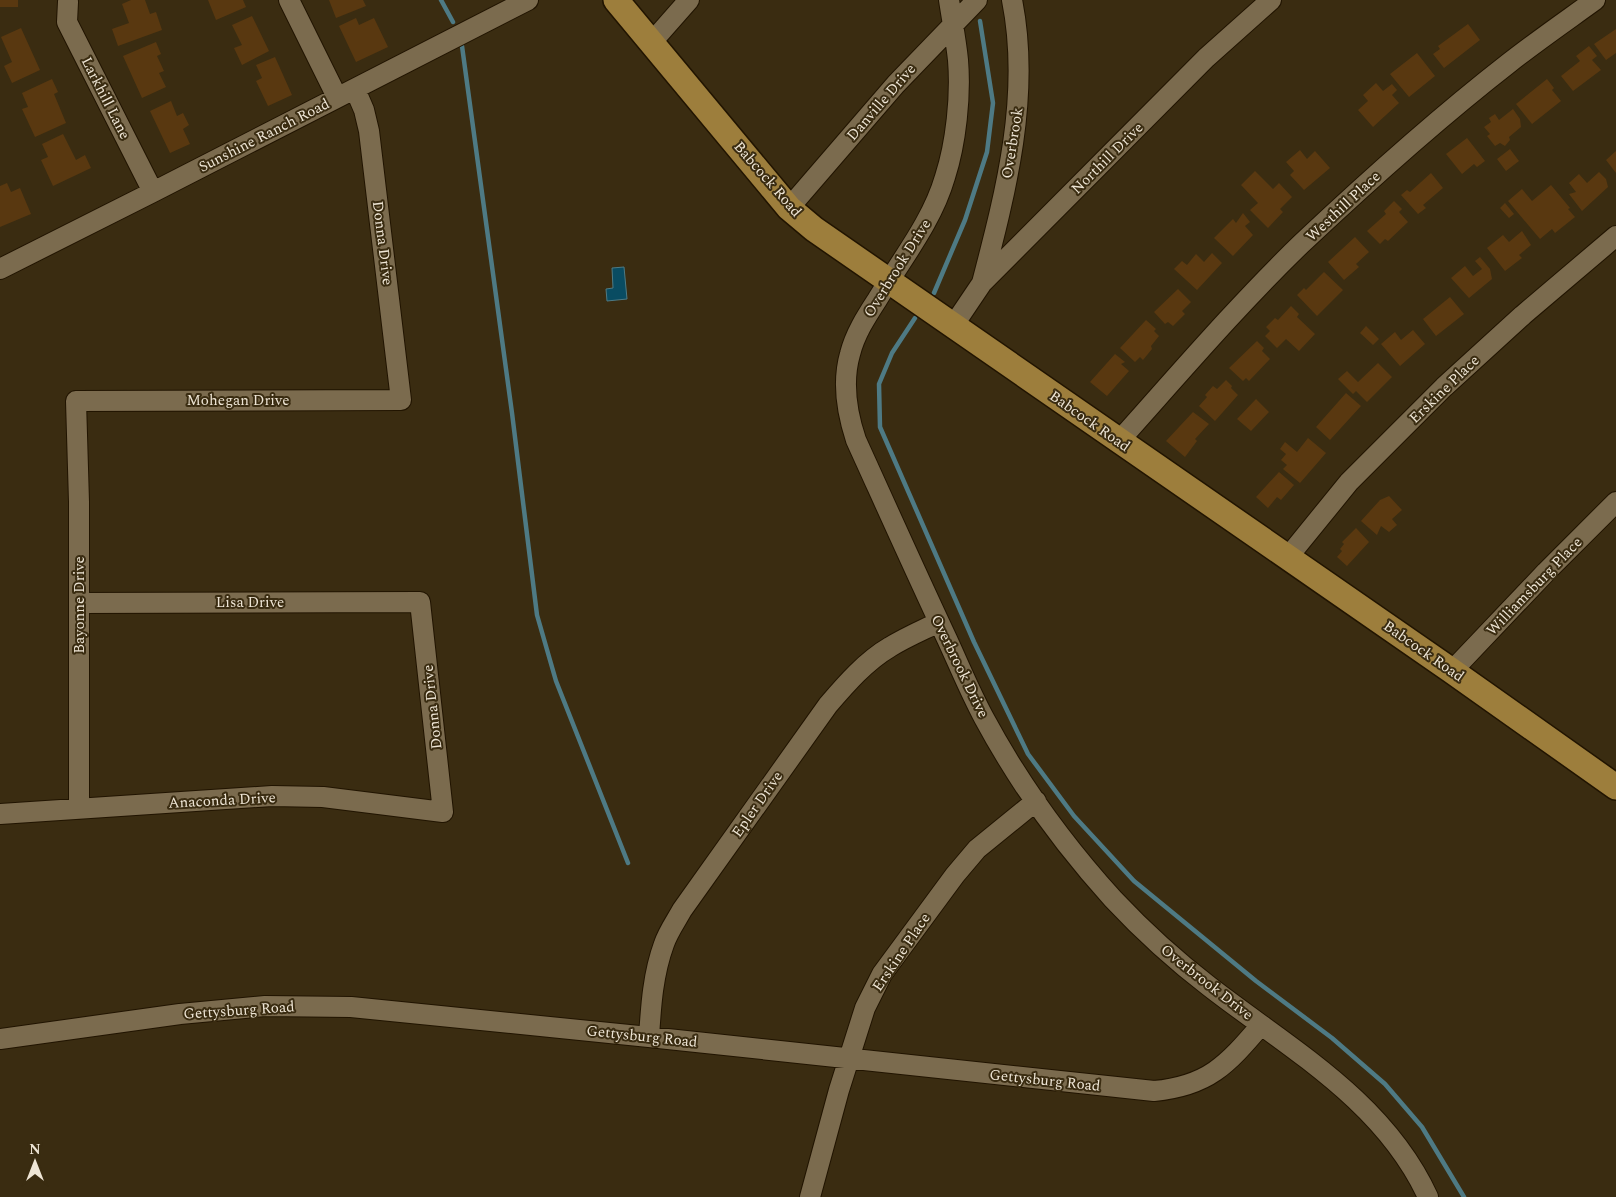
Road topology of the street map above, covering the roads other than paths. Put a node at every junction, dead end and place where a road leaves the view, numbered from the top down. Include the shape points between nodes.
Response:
1 (289, 0) edge
2 (528, 0) edge
3 (616, 0) edge
4 (689, 0) edge
5 (949, 0) edge
6 (977, 0) edge
7 (1012, 0) edge
8 (1270, 0) edge
9 (1595, 0) edge
10 (68, 2) dead end
11 (952, 24) junction
12 (652, 42) junction
13 (355, 88) junction
14 (337, 97) junction
15 (153, 192) junction
16 (789, 208) junction
17 (1616, 236) edge
18 (0, 269) edge
19 (888, 281) junction
20 (982, 283) junction
21 (953, 326) junction
22 (401, 400) joint
23 (76, 401) joint
24 (1119, 441) junction
25 (1616, 502) edge
26 (1288, 557) junction
27 (420, 602) joint
28 (79, 603) junction
29 (939, 622) junction
30 (1452, 671) junction
31 (1616, 787) edge
32 (1036, 801) junction
33 (79, 809) junction
34 (443, 812) joint
35 (0, 814) edge
36 (1261, 1025) junction
37 (649, 1037) junction
38 (0, 1038) edge
39 (850, 1060) junction
40 (810, 1197) edge
41 (1428, 1197) edge

1 - 14 street
2 - 13 street, Sunshine Ranch Road
3 - 12 main road, Babcock Road
4 - 12 street
5 - 11 street, Overbrook Drive
6 - 11 street, Danville Drive
7 - 20 street, Overbrook via 1019,65 1016,120 995,233
8 - 20 street, Northill Drive via 1206,58
9 - 24 street, Westhill Place via 1510,62 1365,184 1237,309
10 - 15 street, Larkhill Lane via 67,22
11 - 16 street, Danville Drive
11 - 19 street, Overbrook Drive via 959,89 945,178 928,218
12 - 16 main road, Babcock Road
13 - 14 street, Sunshine Ranch Road
13 - 22 street, Donna Drive via 369,131
14 - 15 street, Sunshine Ranch Road
15 - 18 street, Sunshine Ranch Road
16 - 19 main road, Babcock Road via 814,230
17 - 26 street, Erskine Place via 1444,387 1350,482
19 - 21 main road, Babcock Road
19 - 29 street, Overbrook Drive via 859,328 850,353 846,379 848,410 856,440
20 - 21 street, Northill Drive
21 - 24 main road, Babcock Road
22 - 23 street, Mohegan Drive
23 - 28 street, Bayonne Drive
24 - 26 main road, Babcock Road
25 - 30 street, Williamsburg Place
26 - 30 main road, Babcock Road
27 - 28 street, Lisa Drive
27 - 34 street, Donna Drive
28 - 33 street, Bayonne Drive
29 - 32 street, Overbrook Drive via 984,718
29 - 37 street, Epler Drive via 889,647 846,684 682,910 669,932 658,962
30 - 31 main road, Babcock Road
32 - 36 street, Overbrook Drive via 1073,852 1139,925 1195,975
32 - 39 street, Erskine Place via 978,850 955,875 882,974 865,1008
33 - 34 street, Anaconda Drive via 272,796 323,797
33 - 35 street, Anaconda Drive
36 - 39 street, Gettysburg Road via 1217,1071 1196,1082 1154,1091
36 - 41 street, Overbrook Drive via 1318,1066 1350,1094 1405,1158
37 - 38 street, Gettysburg Road via 351,1007 265,1006
37 - 39 street, Gettysburg Road
39 - 40 street, Erskine Place

